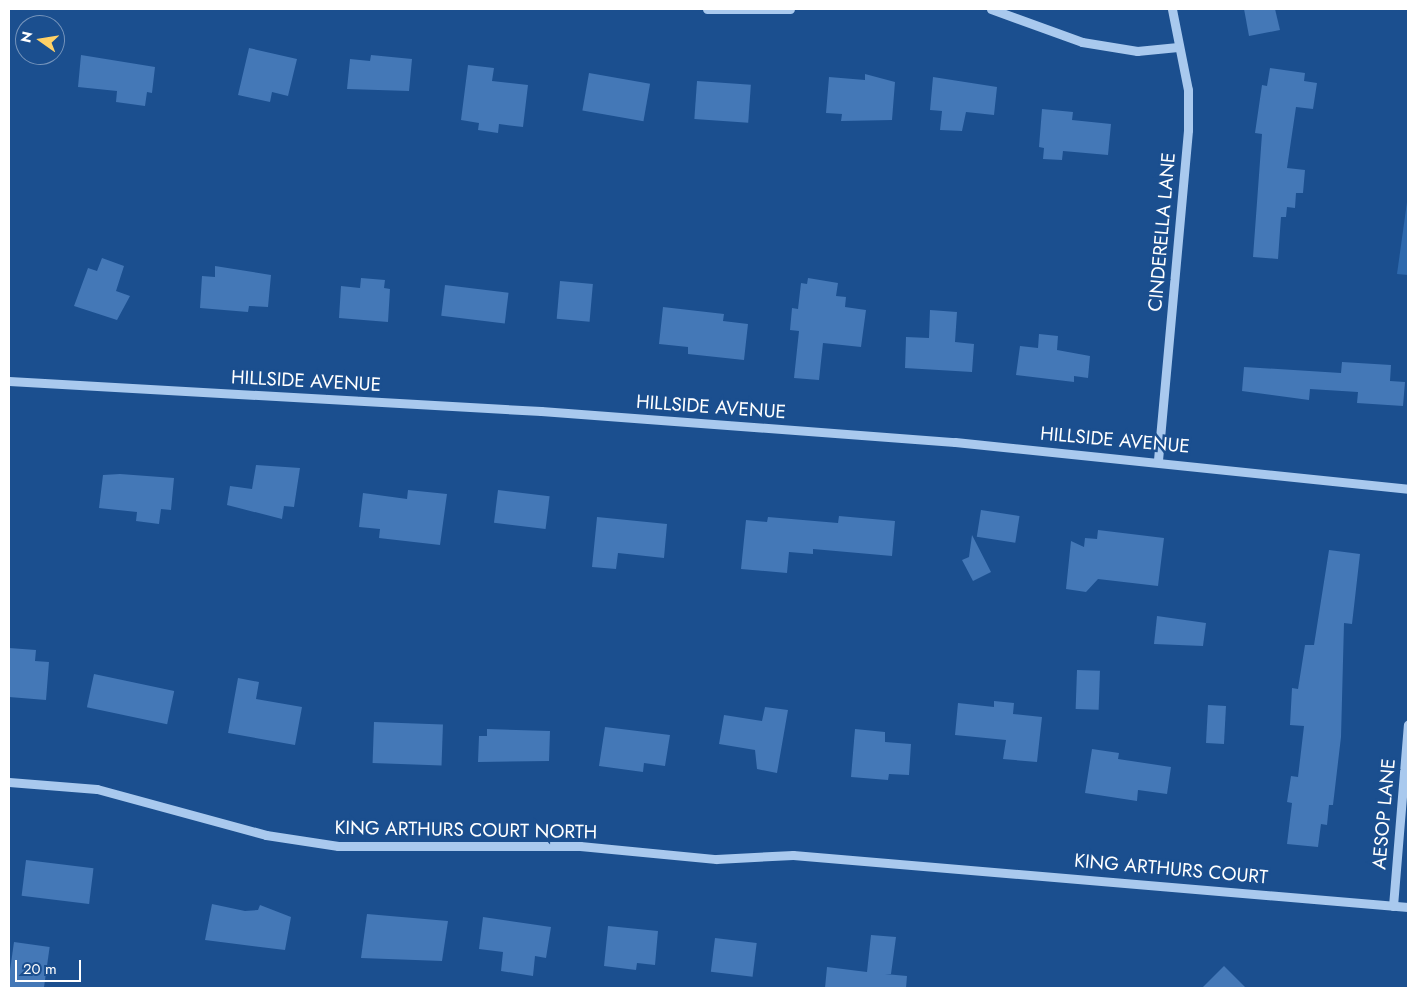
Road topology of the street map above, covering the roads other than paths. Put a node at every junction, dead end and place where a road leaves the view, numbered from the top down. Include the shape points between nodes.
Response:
1 (707, 9) edge
2 (790, 9) edge
3 (991, 9) edge
4 (1172, 9) edge
5 (734, 10) edge
6 (1178, 47) junction
7 (9, 380) edge
8 (1158, 460) junction
9 (1408, 489) edge
10 (1408, 725) edge
11 (9, 782) edge
12 (930, 866) joint
13 (1393, 906) junction
14 (1408, 907) edge

1 - 5 street
2 - 5 street
3 - 6 street via 1082,42 1137,51
4 - 6 street, CINDERELLA LANE
6 - 8 street, CINDERELLA LANE via 1188,90 1188,130
7 - 8 street, HILLSIDE AVENUE via 541,411
8 - 9 street, HILLSIDE AVENUE
10 - 13 street, AESOP LANE
11 - 12 street, KING ARTHURS COURT NORTH via 97,789 266,835 338,846 580,846 716,858 793,855
12 - 13 street, KING ARTHURS COURT
13 - 14 street, KING ARTHURS COURT

